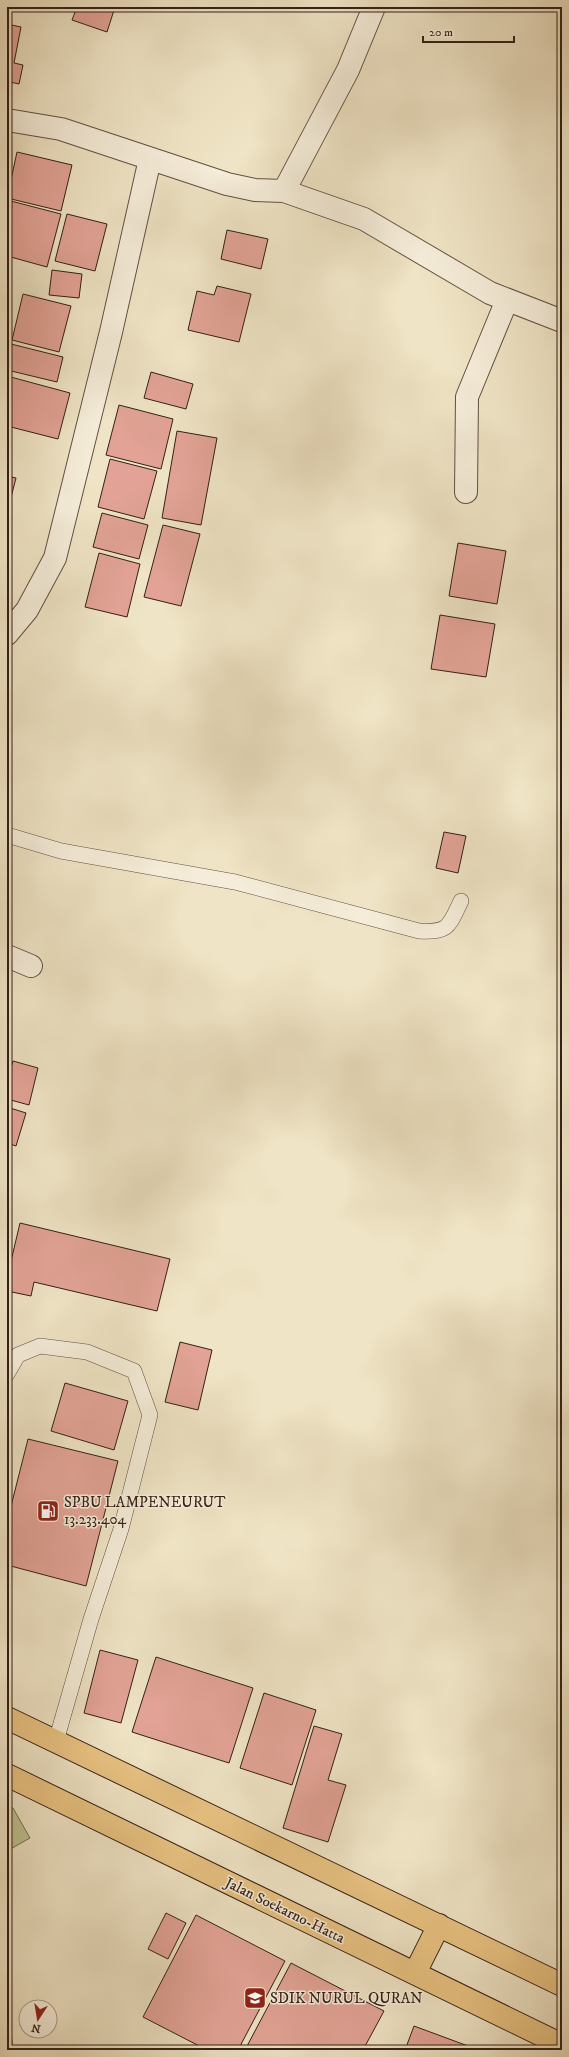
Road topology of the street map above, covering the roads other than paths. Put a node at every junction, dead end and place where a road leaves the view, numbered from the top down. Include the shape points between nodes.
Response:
1 (374, 7) edge
2 (7, 120) edge
3 (150, 159) junction
4 (284, 191) junction
5 (507, 300) junction
6 (562, 321) edge
7 (466, 492) dead end
8 (7, 634) edge
9 (7, 835) edge
10 (461, 901) dead end
11 (7, 956) edge
12 (31, 966) dead end
13 (7, 1374) edge
14 (7, 1718) edge
15 (56, 1741) junction
16 (7, 1775) edge
17 (439, 1926) junction
18 (415, 1973) junction
19 (562, 1985) edge
20 (551, 2044) edge

1 - 4 street via 348,70
2 - 3 street via 61,129
3 - 4 street via 227,184 254,190
3 - 8 street via 111,332 55,558 27,610
4 - 5 street via 364,219 490,293
5 - 6 street
5 - 7 street via 467,397
9 - 10 lane via 61,851 235,882 419,931 438,932 450,925
11 - 12 street
13 - 15 lane via 18,1355 40,1346 87,1352 134,1371 150,1415 121,1529 91,1619
14 - 15 highway
15 - 17 highway
16 - 18 highway, Jalan Soekarno-Hatta
17 - 18 highway
17 - 19 highway
18 - 20 highway, Jalan Soekarno-Hatta

